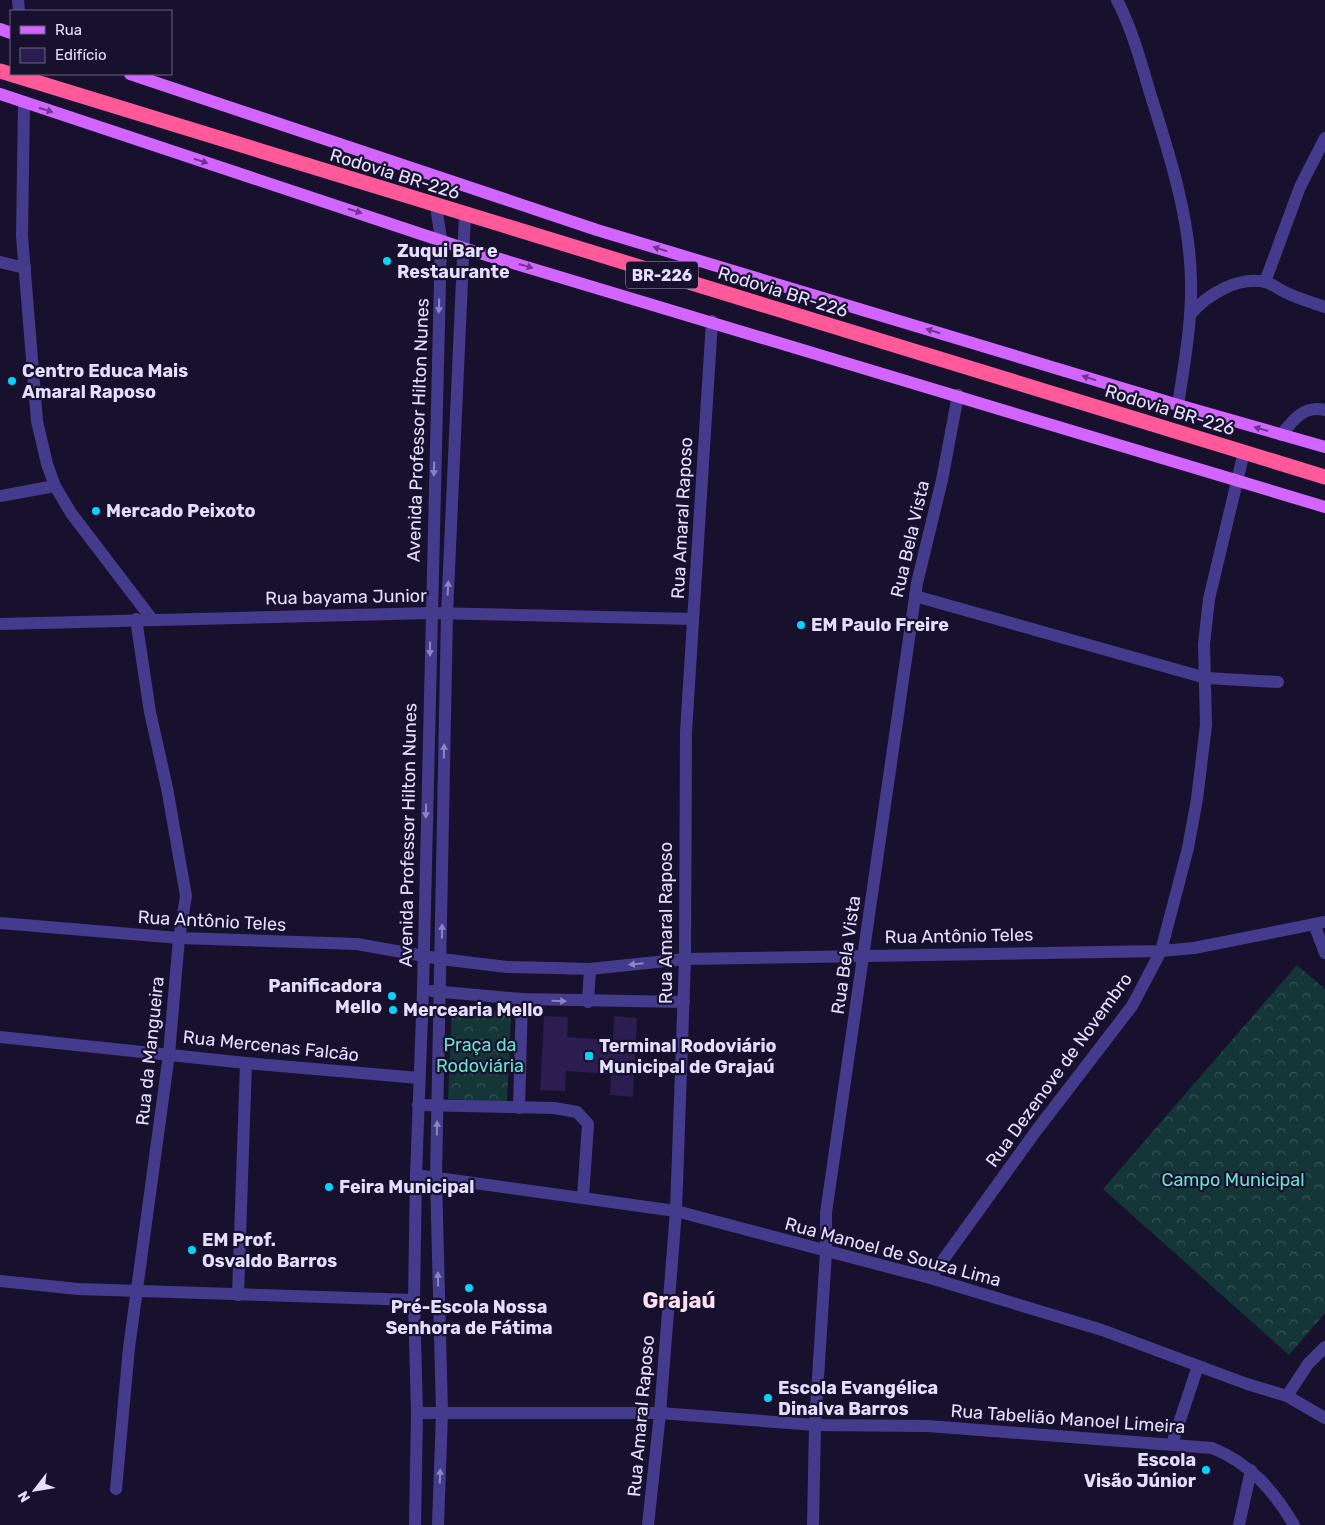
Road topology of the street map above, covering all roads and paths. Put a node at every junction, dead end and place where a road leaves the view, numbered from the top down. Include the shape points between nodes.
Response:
1 (1117, 0) edge
2 (18, 75) edge
3 (133, 75) edge
4 (35, 79) edge
5 (0, 94) edge
6 (24, 102) junction
7 (1325, 138) edge
8 (436, 206) junction
9 (465, 214) junction
10 (440, 239) junction
11 (463, 248) junction
12 (0, 262) edge
13 (25, 268) junction
14 (1265, 282) junction
15 (1325, 307) edge
16 (1190, 315) junction
17 (712, 321) junction
18 (958, 395) junction
19 (1178, 406) junction
20 (1325, 410) edge
21 (1281, 435) junction
22 (1325, 447) edge
23 (1244, 452) junction
24 (1325, 477) edge
25 (1236, 481) junction
26 (55, 486) junction
27 (0, 496) edge
28 (1325, 507) edge
29 (914, 596) junction
30 (431, 613) junction
31 (447, 614) junction
32 (152, 618) junction
33 (136, 619) junction
34 (694, 619) junction
35 (0, 624) edge
36 (1206, 678) junction
37 (1278, 682) dead end
38 (0, 923) edge
39 (1319, 923) edge
40 (179, 938) junction
41 (1160, 951) junction
42 (1325, 953) edge
43 (422, 955) junction
44 (864, 955) junction
45 (441, 959) junction
46 (685, 960) junction
47 (590, 969) junction
48 (423, 990) junction
49 (440, 992) junction
50 (522, 999) junction
51 (588, 1002) junction
52 (684, 1002) junction
53 (0, 1037) edge
54 (169, 1054) junction
55 (246, 1063) junction
56 (419, 1078) junction
57 (438, 1104) junction
58 (418, 1105) junction
59 (519, 1108) junction
60 (416, 1175) junction
61 (436, 1177) junction
62 (583, 1198) junction
63 (676, 1211) junction
64 (826, 1252) junction
65 (930, 1278) junction
66 (0, 1282) edge
67 (138, 1291) junction
68 (238, 1295) junction
69 (414, 1300) junction
70 (1325, 1347) edge
71 (1198, 1366) junction
72 (1287, 1396) junction
73 (417, 1413) junction
74 (442, 1413) junction
75 (660, 1414) junction
76 (1325, 1418) edge
77 (816, 1425) junction
78 (1172, 1444) junction
79 (1251, 1470) junction
80 (116, 1489) dead end
81 (415, 1525) edge
82 (438, 1525) edge
83 (648, 1525) edge
84 (813, 1525) edge
85 (1238, 1525) edge
86 (1294, 1525) edge

1 - 16 street via 1137,50 1176,187 1190,260
2 - 4 highway, Rodovia BR-226 / BR-226
19 -> 3 main road via 597,230
4 - 8 highway, Rodovia BR-226 / BR-226
5 - 6 main road
6 -> 10 main road
6 - 13 street via 22,219
7 - 14 street via 1300,187
8 - 9 highway, Rodovia BR-226 / BR-226
8 - 10 street, Avenida Professor Hilton Nunes
9 - 11 street, Avenida Professor Hilton Nunes
9 - 23 highway, Rodovia BR-226 / BR-226
10 - 11 main road
10 -> 30 street, Avenida Professor Hilton Nunes
11 -> 17 main road
31 -> 11 street, Avenida Professor Hilton Nunes
12 - 13 street
13 - 26 street via 37,421
14 - 15 street via 1289,295
14 - 16 street via 1226,288 1200,303
16 - 19 street
17 - 18 main road
17 - 34 street, Rua Amaral Raposo
18 - 25 main road
18 - 29 street, Rua Bela Vista
21 -> 19 main road
20 - 21 street via 1314,407 1304,412
21 - 22 main road
23 - 24 highway, Rodovia BR-226 / BR-226
23 - 25 street, Rua Dezenove de Novembro
25 - 28 main road
25 - 36 street, Rua Dezenove de Novembro via 1209,600 1205,627
26 - 27 street
26 - 32 street via 88,537
29 - 36 street
29 - 44 street, Rua Bela Vista
30 - 31 street, Rua bayama Junior
30 - 32 street, Rua bayama Junior
30 -> 43 street, Avenida Professor Hilton Nunes
31 - 34 street, Rua bayama Junior
45 -> 31 street, Avenida Professor Hilton Nunes
32 - 33 street, Rua bayama Junior
33 - 35 street, Rua bayama Junior
33 - 40 street, Rua da Mangueira via 150,712 186,896
34 - 46 street, Rua Amaral Raposo via 686,741
36 - 37 street
36 - 41 street, Rua Dezenove de Novembro via 1206,725 1188,848
38 - 40 street, Rua Antônio Teles
39 - 41 street, Rua Antônio Teles via 1194,948
39 - 42 street
40 - 43 street, Rua Antônio Teles via 357,944
40 - 54 street, Rua da Mangueira
41 - 44 street, Rua Antônio Teles
41 - 65 street, Rua Dezenove de Novembro via 1132,1006 1052,1109
43 - 45 street, Rua Antônio Teles
43 - 48 street, Avenida Professor Hilton Nunes
44 - 46 street, Rua Antônio Teles
44 - 64 street, Rua Bela Vista via 826,1213
45 - 47 street, Rua Antônio Teles via 507,967
45 - 49 street, Avenida Professor Hilton Nunes
46 -> 47 street, Rua Antônio Teles
46 - 52 street, Rua Amaral Raposo
47 - 51 street
48 - 49 street
48 - 56 street, Avenida Professor Hilton Nunes
49 - 50 street
49 - 57 street, Avenida Professor Hilton Nunes
50 -> 51 street
50 - 59 street
51 - 52 street
52 - 63 street, Rua Amaral Raposo
53 - 54 street, Rua Mercenas Falcão
54 - 55 street, Rua Mercenas Falcão
54 - 67 street, Rua da Mangueira
55 - 56 street, Rua Mercenas Falcão
55 - 68 street
56 - 58 street, Avenida Professor Hilton Nunes
57 - 58 street
57 - 59 street
61 -> 57 street, Avenida Professor Hilton Nunes
58 - 60 street, Avenida Professor Hilton Nunes
59 - 62 street via 568,1109 584,1117 588,1130
60 - 61 street, Rua Manoel de Souza Lima
60 - 69 street, Avenida Professor Hilton Nunes
61 - 62 street, Rua Manoel de Souza Lima
74 -> 61 street, Avenida Professor Hilton Nunes
62 - 63 street, Rua Manoel de Souza Lima
63 - 64 street, Rua Manoel de Souza Lima
63 - 75 street, Rua Amaral Raposo
64 - 65 street, Rua Manoel de Souza Lima
64 - 77 street, Rua Bela Vista
65 - 71 street, Rua Manoel de Souza Lima via 1102,1330
66 - 67 street
67 - 68 street
67 - 80 street, Rua da Mangueira via 129,1348
68 - 69 street
69 - 73 street, Avenida Professor Hilton Nunes
70 - 72 street via 1308,1364
71 - 72 street, Rua Manoel de Souza Lima
71 - 78 street
72 - 76 street, Rua Manoel de Souza Lima
73 - 74 street, Rua Tabelião Manoel Limeira
73 - 81 street, Avenida Professor Hilton Nunes
74 - 75 street, Rua Tabelião Manoel Limeira
82 -> 74 street, Avenida Professor Hilton Nunes
75 - 77 street, Rua Tabelião Manoel Limeira
75 - 83 street, Rua Amaral Raposo
77 - 78 street, Rua Tabelião Manoel Limeira via 928,1426
77 - 84 street, Rua Bela Vista
78 - 79 street, Rua Tabelião Manoel Limeira via 1212,1448 1233,1456
79 - 85 street
79 - 86 street, Rua Tabelião Manoel Limeira via 1266,1485

